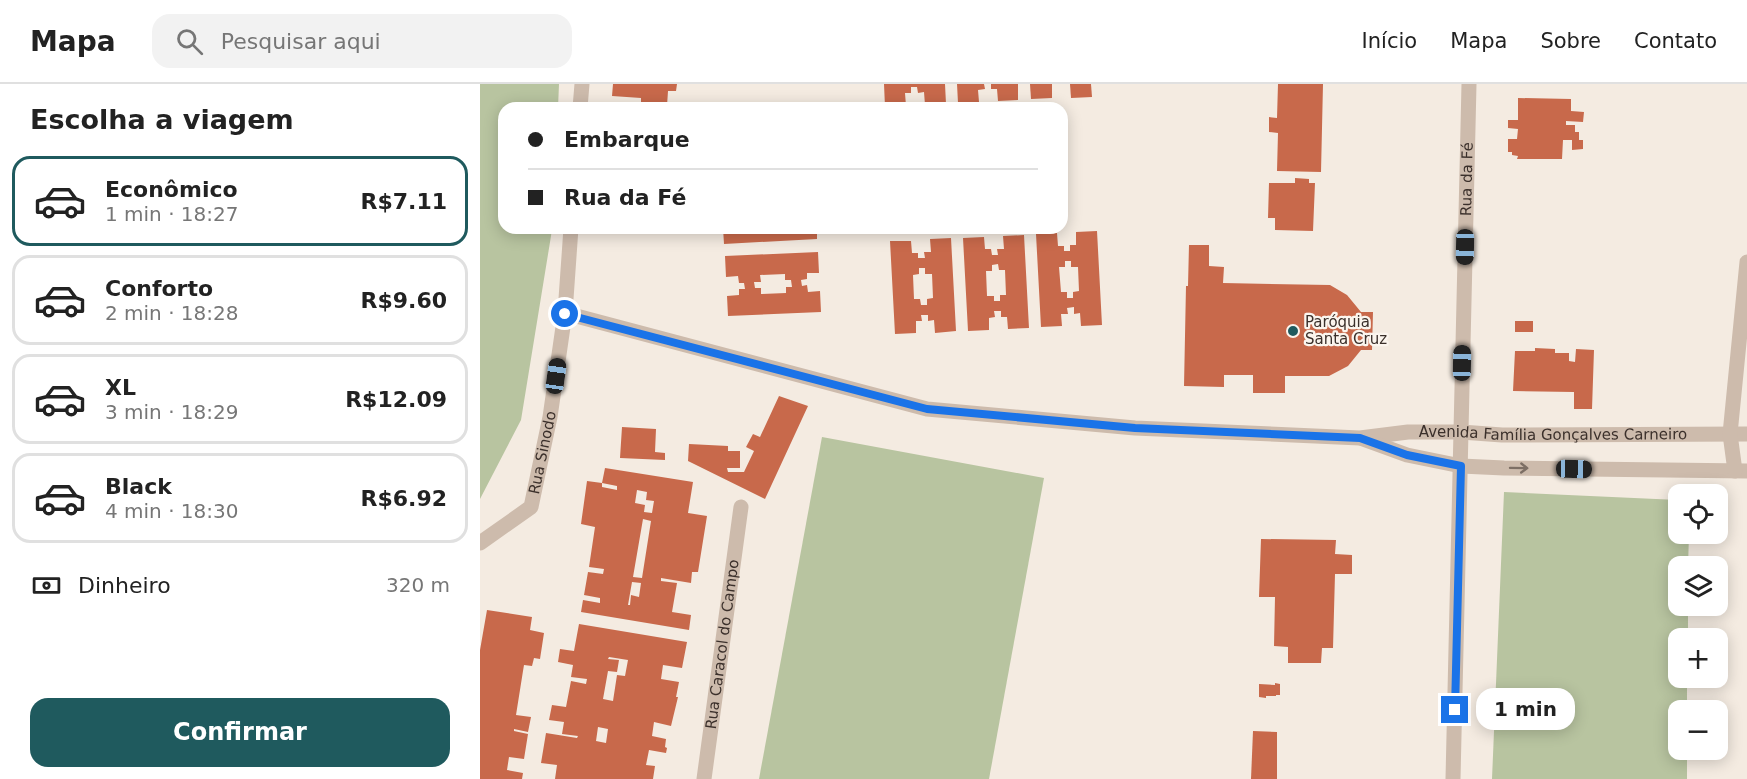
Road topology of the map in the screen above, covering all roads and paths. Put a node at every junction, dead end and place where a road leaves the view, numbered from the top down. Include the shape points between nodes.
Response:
1 (582, 84) edge
2 (1469, 84) edge
3 (580, 102) edge
4 (571, 234) edge
5 (1747, 262) edge
6 (565, 314) junction
7 (1461, 432) junction
8 (1730, 434) junction
9 (1747, 434) edge
10 (1360, 438) junction
11 (1461, 466) junction
12 (1741, 471) edge
13 (741, 507) dead end
14 (480, 543) edge
15 (704, 779) edge
16 (1453, 779) edge

1 - 3 street
2 - 7 street, Rua da Fé
4 - 6 street, Rua Sinodo
5 - 8 street
6 - 10 street, Avenida Família Gonçalves Carneiro via 927,409 1135,428
6 - 14 street, Rua Sinodo via 550,417 531,507
7 - 8 street, Avenida Família Gonçalves Carneiro
7 - 10 street, Avenida Família Gonçalves Carneiro via 1408,432
7 - 11 street, Rua da Fé
8 - 9 street, Avenida Família Gonçalves Carneiro
8 - 12 street
10 - 11 street, Avenida Família Gonçalves Carneiro via 1407,455
11 -> 12 street, Avenida Família Gonçalves Carneiro
11 - 16 street, Rua da Fé
13 - 15 street, Rua Caracol do Campo

